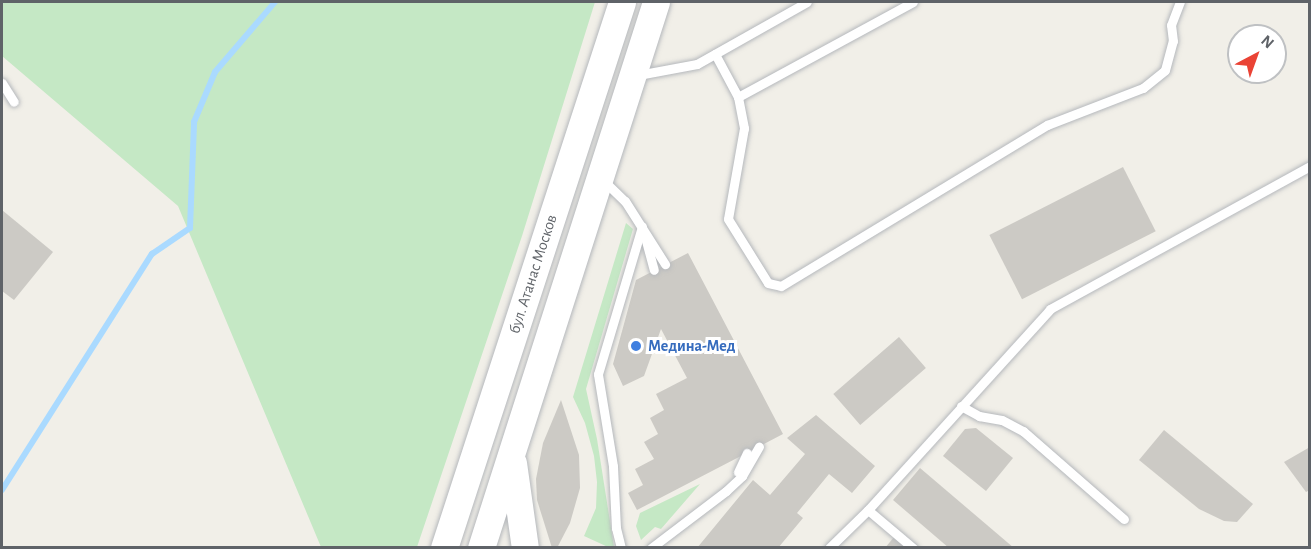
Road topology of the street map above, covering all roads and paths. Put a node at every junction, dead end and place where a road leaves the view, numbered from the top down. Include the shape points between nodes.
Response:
1 (622, 2) edge
2 (656, 2) edge
3 (807, 2) edge
4 (914, 2) edge
5 (1180, 2) edge
6 (714, 54) junction
7 (632, 76) junction
8 (2, 83) edge
9 (738, 97) junction
10 (14, 102) dead end
11 (1310, 166) edge
12 (600, 178) junction
13 (642, 226) junction
14 (665, 264) dead end
15 (654, 270) dead end
16 (961, 406) junction
17 (759, 446) dead end
18 (512, 452) junction
19 (747, 453) dead end
20 (705, 507) junction
21 (868, 510) junction
22 (1124, 519) dead end
23 (444, 548) edge
24 (481, 548) edge
25 (525, 548) edge
26 (621, 548) edge
27 (651, 548) edge
28 (829, 548) edge
29 (913, 548) edge

1 - 23 main road, бул. Атанас Москов
2 - 7 main road, бул. Атанас Москов
3 - 6 lane
4 - 9 lane
5 - 9 lane via 1171,25 1173,41 1165,70 1143,88 1047,125 781,286 768,283 728,219 744,128
6 - 7 lane via 697,64
6 - 9 lane
7 - 12 main road, бул. Атанас Москов
8 - 10 lane
11 - 16 lane via 1050,309
12 - 13 lane via 625,201
12 - 18 main road, бул. Атанас Москов
13 - 14 lane
13 - 15 lane
13 - 26 lane via 598,374
16 - 21 lane
16 - 22 lane via 1023,431
17 - 20 lane via 742,476
18 - 24 main road, бул. Атанас Москов
18 - 25 main road
19 - 20 lane via 738,471
20 - 27 lane
21 - 28 lane
21 - 29 lane

